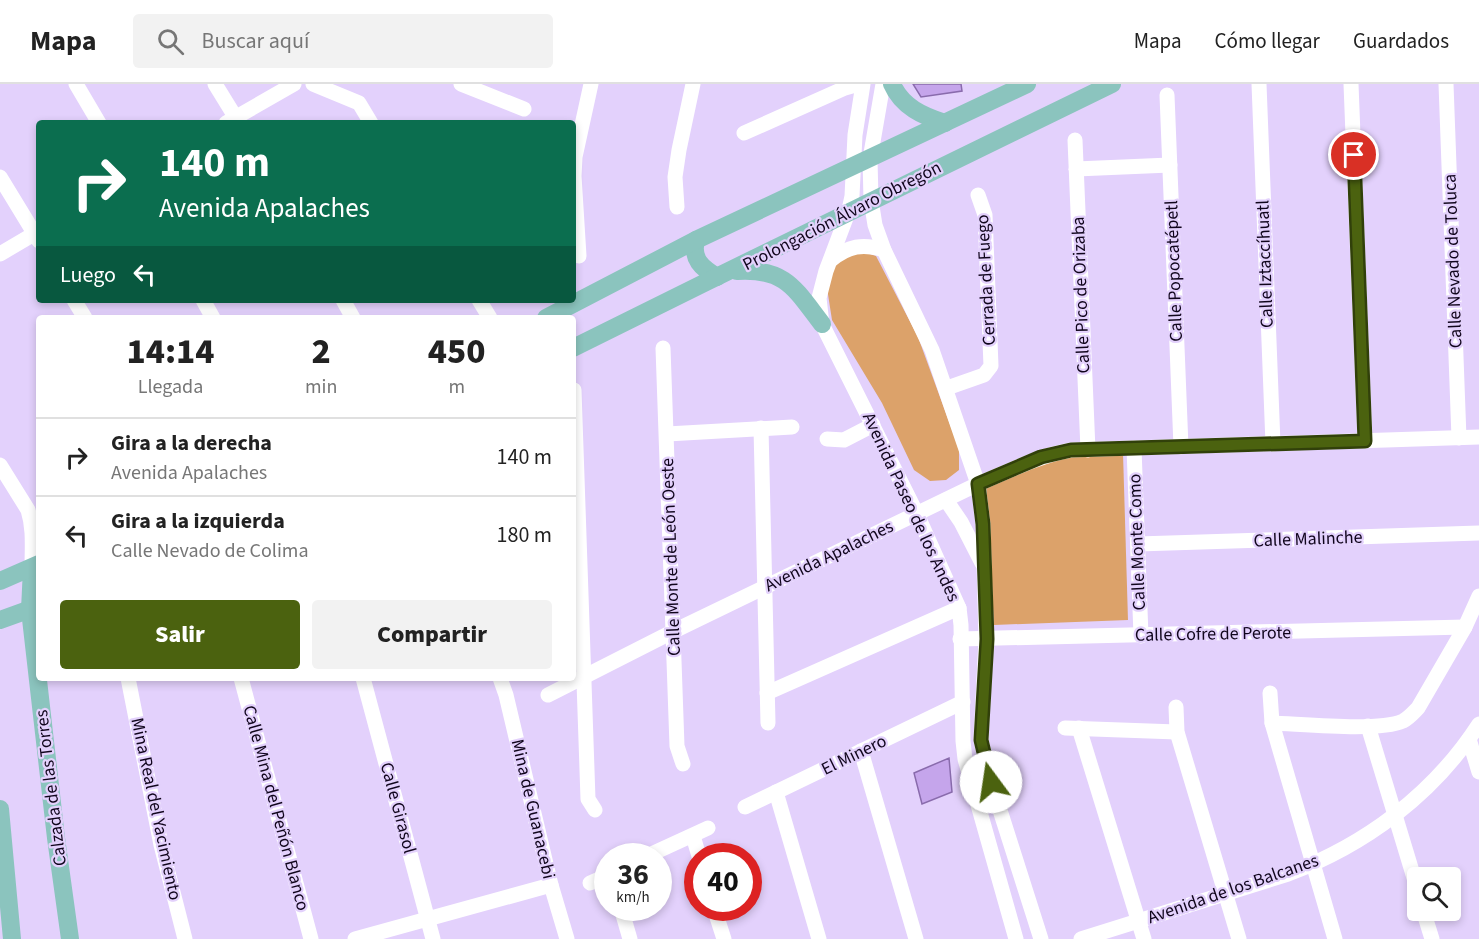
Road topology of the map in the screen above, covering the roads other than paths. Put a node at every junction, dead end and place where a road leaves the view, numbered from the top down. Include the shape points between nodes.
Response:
1 (76, 84) edge
2 (215, 84) edge
3 (294, 84) edge
4 (313, 84) edge
5 (461, 84) edge
6 (591, 84) edge
7 (693, 84) edge
8 (861, 84) edge
9 (1028, 84) edge
10 (1112, 84) edge
11 (1259, 84) edge
12 (1351, 84) edge
13 (1446, 84) edge
14 (882, 85) edge
15 (1167, 95) dead end
16 (524, 109) dead end
17 (97, 120) edge
18 (233, 120) edge
19 (236, 120) edge
20 (369, 120) edge
21 (945, 123) junction
22 (744, 133) dead end
23 (1075, 140) dead end
24 (576, 152) edge
25 (862, 163) junction
26 (1170, 165) junction
27 (1076, 169) junction
28 (0, 177) edge
29 (978, 195) dead end
30 (871, 200) junction
31 (677, 207) dead end
32 (576, 208) edge
33 (849, 210) junction
34 (36, 232) edge
35 (36, 236) edge
36 (696, 240) junction
37 (884, 250) junction
38 (0, 254) edge
39 (579, 256) dead end
40 (831, 260) junction
41 (723, 274) junction
42 (576, 302) edge
43 (575, 303) edge
44 (552, 315) edge
45 (822, 324) junction
46 (576, 347) edge
47 (663, 348) dead end
48 (946, 388) junction
49 (873, 426) junction
50 (792, 427) dead end
51 (761, 428) junction
52 (667, 434) junction
53 (1479, 437) edge
54 (1459, 438) junction
55 (827, 439) dead end
56 (1365, 441) junction
57 (1272, 444) junction
58 (1181, 447) junction
59 (1134, 448) junction
60 (1088, 450) junction
61 (0, 465) edge
62 (576, 477) edge
63 (978, 484) junction
64 (946, 500) junction
65 (917, 514) junction
66 (1479, 533) edge
67 (1138, 544) junction
68 (35, 566) edge
69 (984, 568) junction
70 (0, 581) edge
71 (765, 587) junction
72 (1479, 596) edge
73 (35, 608) edge
74 (959, 608) junction
75 (0, 620) edge
76 (1465, 627) junction
77 (674, 631) junction
78 (1141, 636) junction
79 (960, 639) junction
80 (987, 639) junction
81 (583, 679) junction
82 (42, 681) edge
83 (129, 681) edge
84 (242, 681) edge
85 (364, 681) edge
86 (501, 681) edge
87 (767, 693) junction
88 (1270, 693) dead end
89 (548, 695) dead end
90 (963, 702) junction
91 (1176, 707) dead end
92 (768, 723) dead end
93 (1272, 723) junction
94 (1479, 724) edge
95 (1368, 726) junction
96 (1177, 732) junction
97 (1469, 739) junction
98 (861, 751) junction
99 (683, 764) dead end
100 (1479, 772) edge
101 (776, 792) junction
102 (745, 807) dead end
103 (0, 809) edge
104 (595, 810) dead end
105 (1396, 816) junction
106 (708, 828) dead end
107 (693, 836) junction
108 (695, 843) edge
109 (672, 845) edge
110 (1313, 865) junction
111 (1411, 867) edge
112 (594, 881) edge
113 (590, 883) dead end
114 (551, 885) junction
115 (1226, 895) junction
116 (429, 919) junction
117 (625, 921) edge
118 (718, 921) edge
119 (1139, 921) junction
120 (1426, 921) edge
121 (12, 939) edge
122 (70, 939) edge
123 (185, 939) edge
124 (311, 939) edge
125 (355, 939) edge
126 (433, 939) edge
127 (567, 939) edge
128 (630, 939) edge
129 (724, 939) edge
130 (819, 939) edge
131 (916, 939) edge
132 (1016, 939) edge
133 (1041, 939) edge
134 (1081, 939) edge
135 (1144, 939) edge
136 (1239, 939) edge
137 (1335, 939) edge
138 (1432, 939) edge

1 - 17 street
2 - 18 street
3 - 19 street
4 - 20 street via 359,104
5 - 16 street
6 - 24 street
7 - 31 street via 675,177
8 - 22 street
8 - 25 street, Avenida Paseo de los Andes via 855,135
9 - 21 main road, Prolongación Álvaro Obregón
10 - 30 main road, Prolongación Álvaro Obregón
11 - 57 street, Calle Iztaccíhuatl
12 - 56 street
13 - 54 street, Calle Nevado de Toluca
14 - 21 main road via 896,92 912,109
14 - 25 street, Avenida Paseo de los Andes
15 - 26 street, Calle Popocatépetl
21 - 25 main road, Prolongación Álvaro Obregón
23 - 27 street, Calle Pico de Orizaba
25 - 30 street, Avenida Paseo de los Andes
25 - 33 street, Avenida Paseo de los Andes
25 - 36 main road, Prolongación Álvaro Obregón
26 - 27 street
26 - 58 street, Calle Popocatépetl
27 - 60 street, Calle Pico de Orizaba
28 - 34 street
29 - 48 street, Cerrada de Fuego via 985,216 991,366 984,375
30 - 33 main road, Prolongación Álvaro Obregón
30 - 37 street, Avenida Paseo de los Andes
32 - 39 street
33 - 40 street, Avenida Paseo de los Andes
33 - 41 main road, Prolongación Álvaro Obregón
35 - 38 street
36 - 41 main road via 694,252 700,265
36 - 42 main road, Prolongación Álvaro Obregón
37 - 40 street via 851,247
37 - 48 street, Avenida Paseo de los Andes
40 - 45 street, Avenida Paseo de los Andes via 819,298
41 - 45 main road via 756,270 780,277 796,289
41 - 46 main road, Prolongación Álvaro Obregón
43 - 44 main road, Prolongación Álvaro Obregón
45 - 49 street, Avenida Paseo de los Andes
47 - 52 street, Calle Monte de León Oeste
48 - 63 street, Avenida Paseo de los Andes
49 - 55 street via 844,440
49 - 65 street, Avenida Paseo de los Andes
50 - 51 street
51 - 52 street
51 - 71 street
52 - 77 street, Calle Monte de León Oeste
53 - 54 street, Avenida Apalaches
54 - 56 street, Avenida Apalaches
56 - 57 street, Avenida Apalaches
57 - 58 street, Avenida Apalaches
58 - 59 street, Avenida Apalaches
59 - 60 street, Avenida Apalaches
59 - 67 street, Calle Monte Como
60 - 63 street, Avenida Apalaches via 1041,457
61 - 68 street, Calzada de las Torres via 28,510
62 - 81 street
63 - 64 street, Avenida Apalaches
63 - 69 street, Avenida Paseo de los Andes
64 - 65 street, Avenida Apalaches
64 - 69 street
65 - 71 street, Avenida Apalaches
65 - 74 street, Avenida Paseo de los Andes
66 - 67 street, Calle Malinche
67 - 78 street, Calle Monte Como
68 - 70 main road
68 - 73 main road, Calzada de las Torres
69 - 80 street, Avenida Paseo de los Andes
71 - 77 street, Avenida Apalaches
71 - 87 street
72 - 76 street
73 - 75 main road
74 - 79 street, Avenida Paseo de los Andes
74 - 87 street
76 - 78 street, Calle Cofre de Perote
76 - 95 street via 1410,717
77 - 81 street, Avenida Apalaches
77 - 99 street, Calle Monte de León Oeste via 677,746
78 - 80 street, Calle Cofre de Perote
79 - 80 street, Calle Cofre de Perote
79 - 90 street, Avenida Paseo de los Andes
80 - 133 street, Avenida Paseo de los Andes via 981,740
81 - 89 street, Avenida Apalaches
81 - 104 street via 588,799
82 - 122 main road, Calzada de las Torres
83 - 123 street, Mina Real del Yacimiento via 161,845
84 - 124 street, Calle Mina del Peñón Blanco
85 - 116 street, Calle Girasol
86 - 114 street, Mina de Guanacebi
87 - 92 street
88 - 93 street
90 - 98 street, El Minero
90 - 132 street, Avenida Paseo de los Andes via 963,741 969,777
91 - 96 street
93 - 95 street
93 - 110 street
94 - 97 street, Avenida de los Balcanes
95 - 105 street
96 - 115 street
96 - 119 street via 1072,728
97 - 100 street
97 - 105 street, Avenida de los Balcanes
98 - 101 street, El Minero
98 - 131 street
101 - 102 street, El Minero
101 - 130 street
103 - 121 main road
105 - 110 street, Avenida de los Balcanes
105 - 111 street
106 - 107 street
107 - 108 street
107 - 109 street
110 - 115 street, Avenida de los Balcanes
110 - 137 street
112 - 113 street
114 - 116 street
114 - 127 street, Mina de Guanacebi
115 - 119 street, Avenida de los Balcanes
115 - 136 street
116 - 125 street
116 - 126 street, Calle Girasol
117 - 128 street
118 - 129 street
119 - 134 street, Avenida de los Balcanes
119 - 135 street
120 - 138 street

